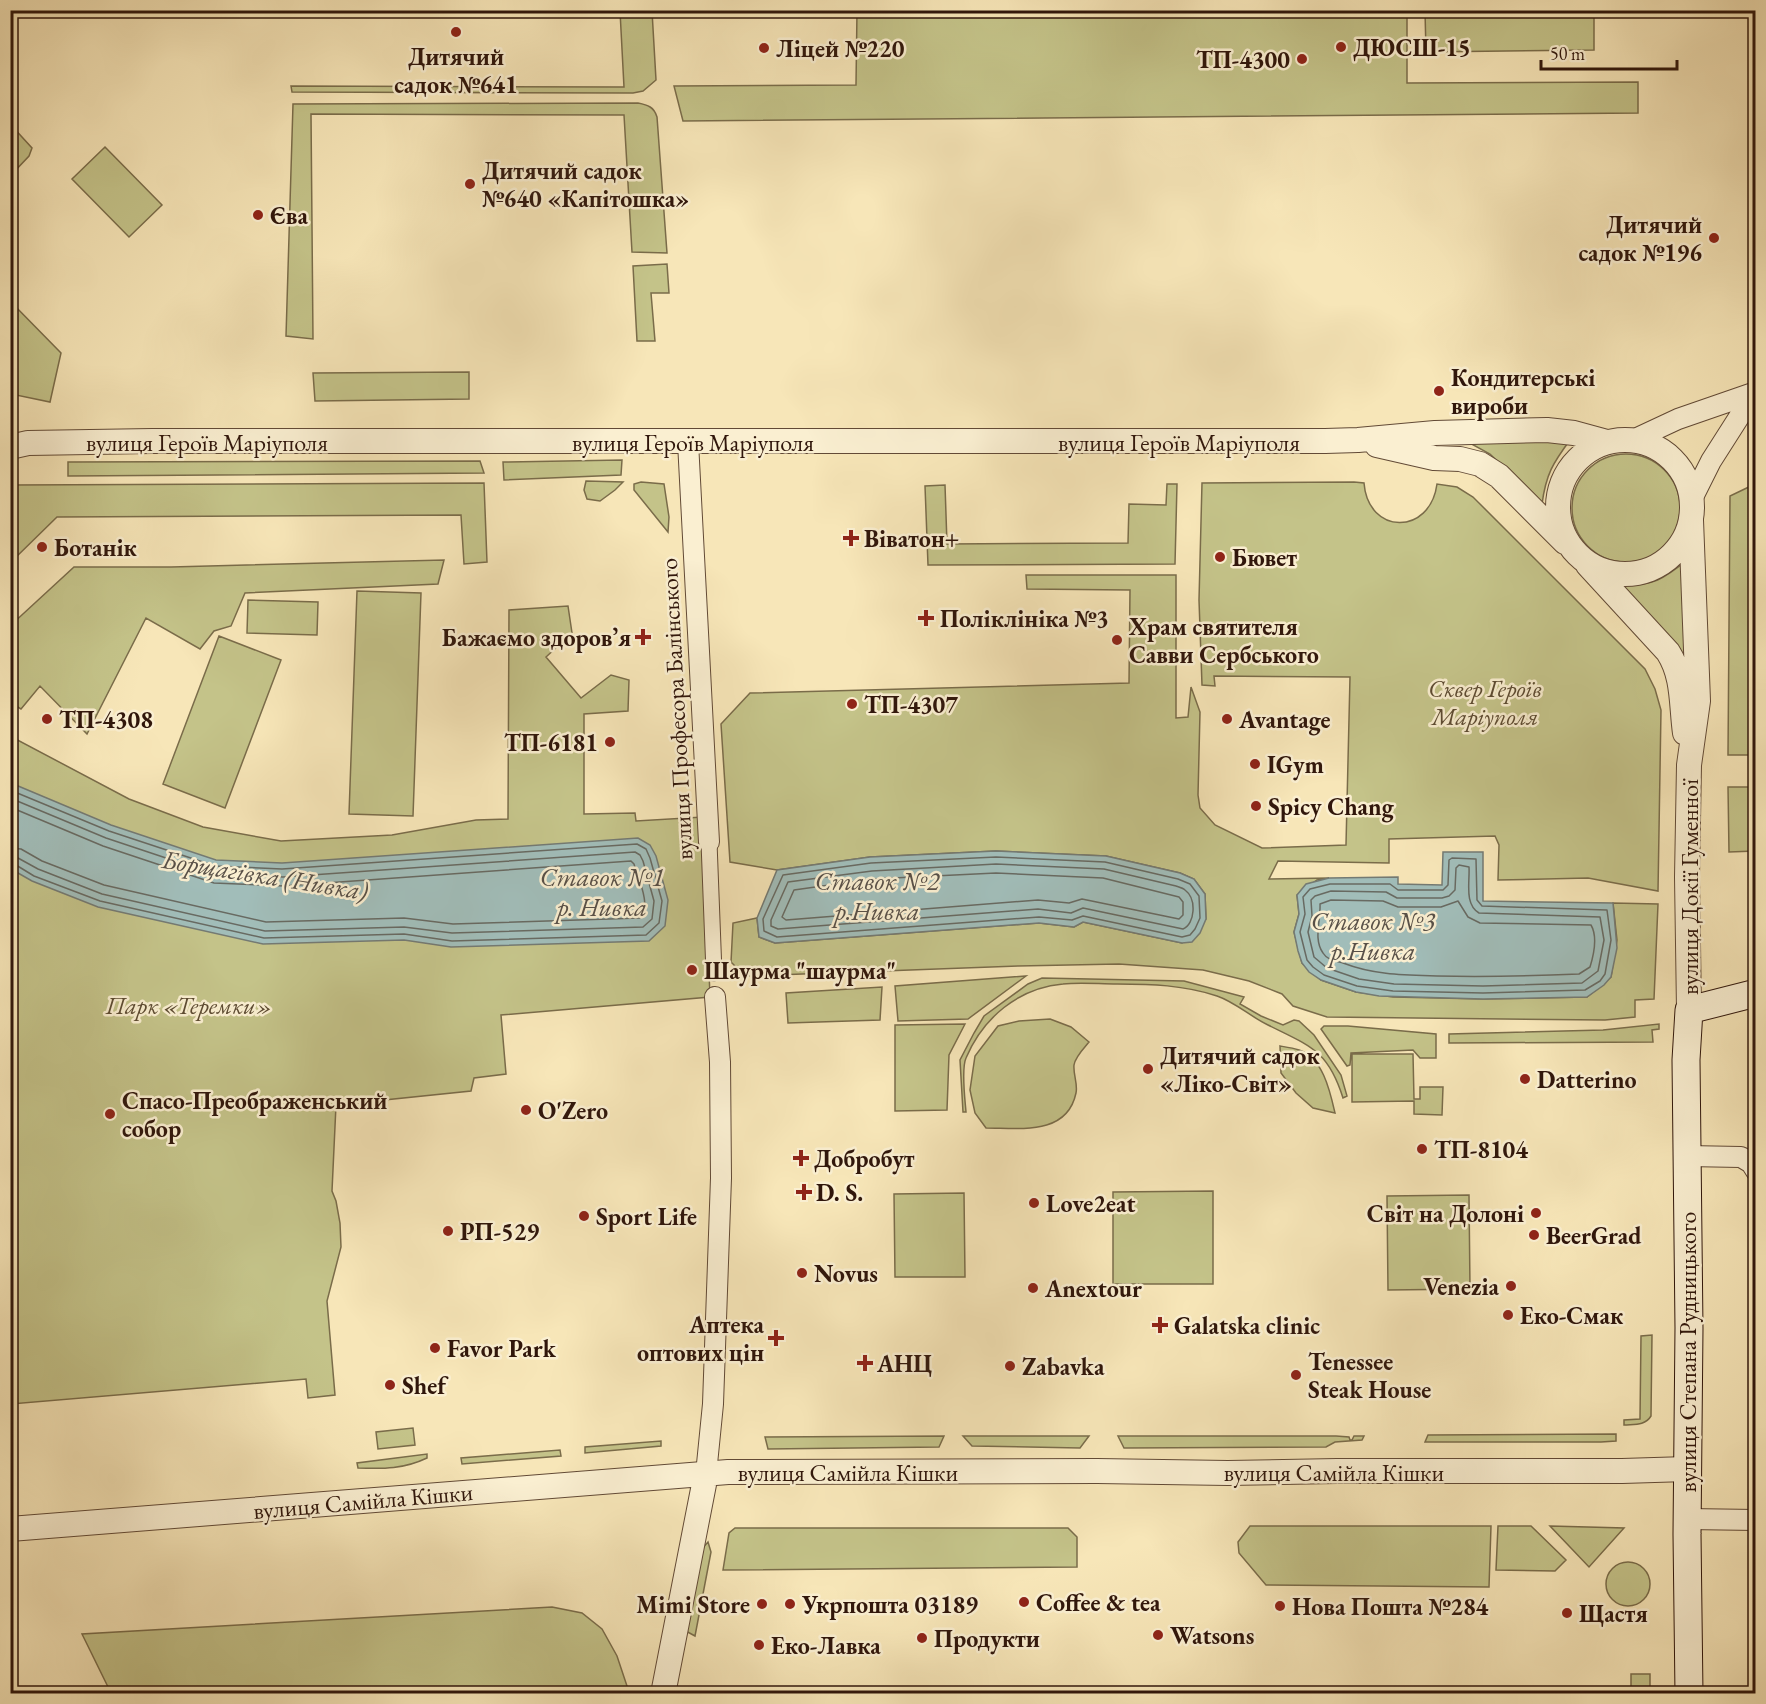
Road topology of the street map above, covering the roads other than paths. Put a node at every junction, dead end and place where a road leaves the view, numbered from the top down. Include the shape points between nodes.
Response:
1 (1755, 392) edge
2 (1358, 440) junction
3 (1634, 440) junction
4 (16, 442) edge
5 (688, 442) junction
6 (1607, 442) junction
7 (1692, 510) junction
8 (1577, 554) junction
9 (1689, 765) junction
10 (709, 842) joint
11 (714, 973) dead end
12 (1755, 993) edge
13 (715, 997) dead end
14 (1689, 1010) junction
15 (1687, 1156) junction
16 (1755, 1171) edge
17 (1687, 1469) junction
18 (706, 1474) junction
19 (1687, 1518) junction
20 (1755, 1520) edge
21 (10, 1529) edge
22 (663, 1694) edge
23 (1689, 1694) edge

1 - 3 street via 1678,419
1 - 7 street via 1722,443
2 - 5 street, вулиця Героїв Маріуполя
2 - 6 street, вулиця Героїв Маріуполя via 1435,432 1547,430
2 - 8 street, вулиця Героїв Маріуполя via 1480,464 1499,476
3 - 6 street
3 - 7 street via 1667,453 1679,466 1688,482
4 - 5 street, вулиця Героїв Маріуполя
5 - 10 street, вулиця Професора Балінського
6 - 8 street via 1573,463 1563,481 1558,500 1559,520
7 - 8 street via 1683,542 1668,559 1647,571 1624,574 1601,570
7 - 9 street, вулиця Докії Гуменної via 1698,701
8 - 9 street, вулиця Докії Гуменної via 1677,665
9 - 14 street, вулиця Докії Гуменної
10 - 11 street, вулиця Професора Балінського
12 - 14 main road
13 - 18 street via 722,1178
14 - 15 main road, вулиця Степана Рудницького
15 - 16 street via 1741,1157
15 - 17 main road, вулиця Степана Рудницького
17 - 18 street, вулиця Самійла Кішки
17 - 19 main road, вулиця Степана Рудницького
18 - 21 street, вулиця Самійла Кішки
18 - 22 street
19 - 20 street
19 - 23 main road, вулиця Степана Рудницького

